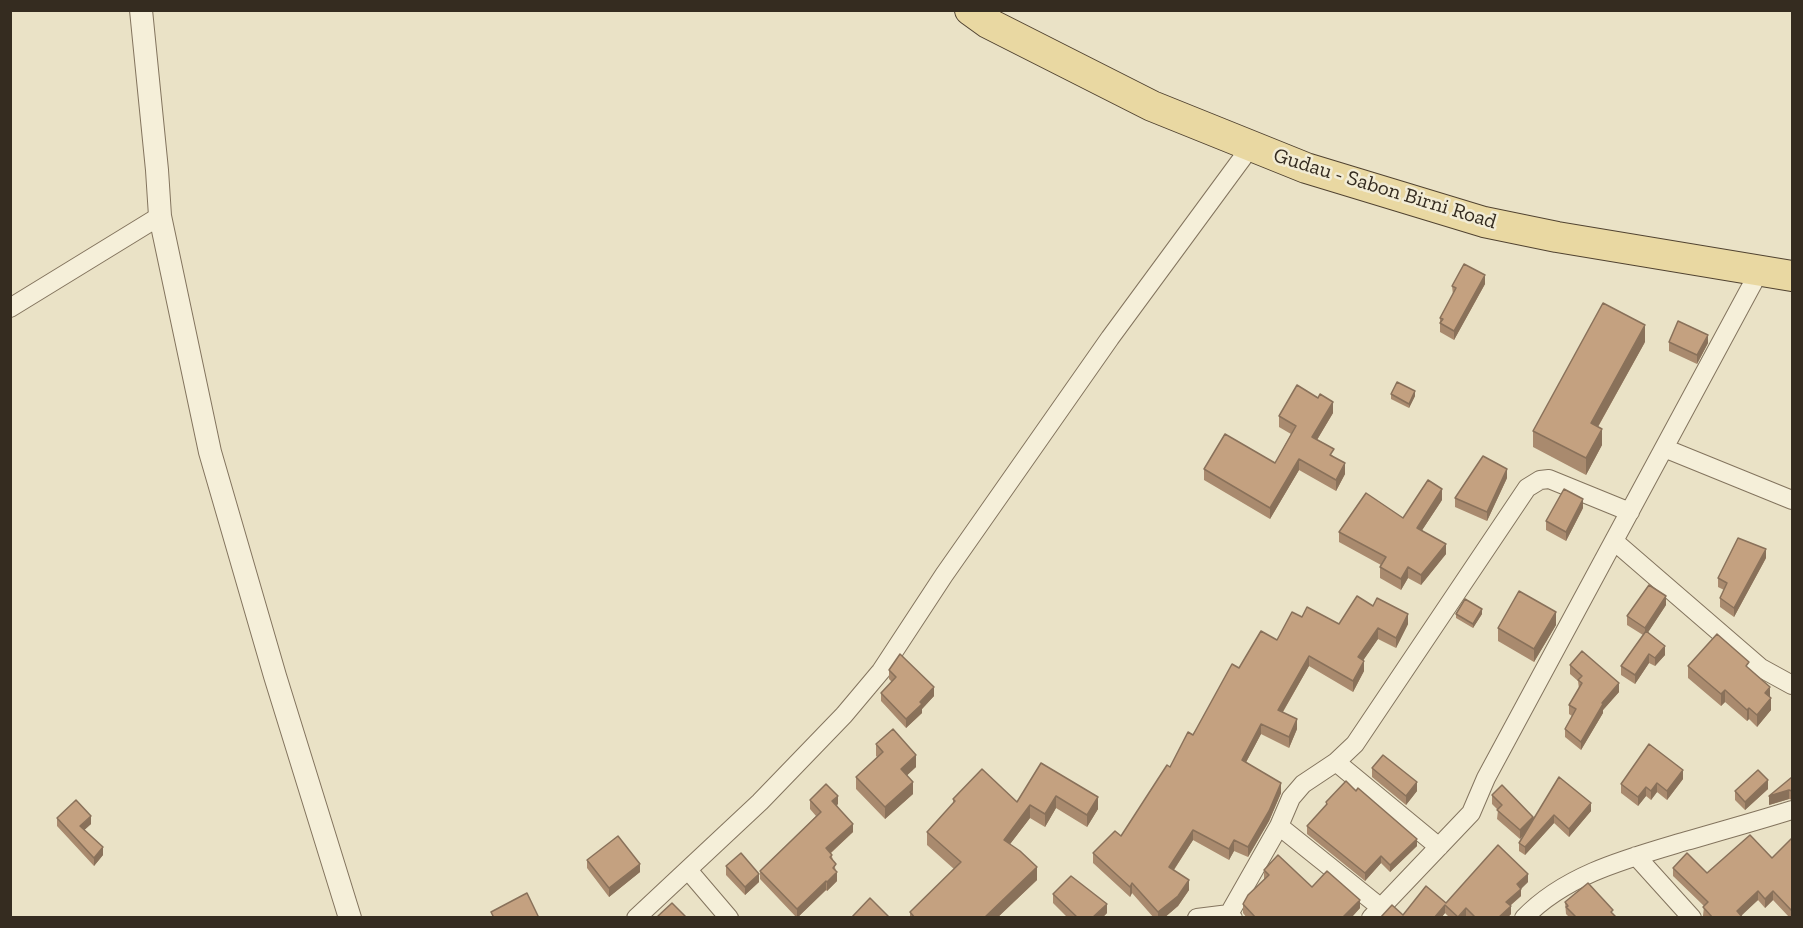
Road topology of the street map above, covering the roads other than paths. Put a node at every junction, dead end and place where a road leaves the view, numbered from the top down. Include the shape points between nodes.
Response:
1 (141, 10) edge
2 (970, 10) edge
3 (1252, 146) junction
4 (160, 216) junction
5 (1760, 270) junction
6 (1792, 276) edge
7 (10, 308) edge
8 (1664, 448) junction
9 (1792, 500) edge
10 (1630, 512) junction
11 (1614, 542) junction
12 (1792, 685) edge
13 (1336, 762) junction
14 (1790, 814) edge
15 (1279, 826) junction
16 (1439, 847) junction
17 (1636, 856) junction
18 (688, 870) junction
19 (1376, 913) edge
20 (1536, 914) edge
21 (1231, 916) edge
22 (350, 918) edge
23 (636, 918) edge
24 (729, 918) edge
25 (1197, 918) edge
26 (1692, 918) edge

1 - 4 street
2 - 3 main road, Gudau - Sabon Birni Road via 988,23 1152,106
3 - 5 main road, Gudau - Sabon Birni Road via 1306,168 1484,222
3 - 18 street via 1110,338 881,671 760,802
4 - 7 street
4 - 22 street via 210,452
5 - 6 main road, Gudau - Sabon Birni Road
5 - 8 street
8 - 9 street
8 - 10 street
10 - 11 street
10 - 13 street via 1549,479 1527,488 1355,744
11 - 12 street via 1761,668
11 - 16 street via 1486,778 1471,813
13 - 15 street via 1303,784 1291,798
13 - 16 street
14 - 17 street
15 - 19 street
15 - 21 street
16 - 19 street
17 - 20 street via 1562,887
17 - 26 street
18 - 23 street
18 - 24 street
21 - 25 street

